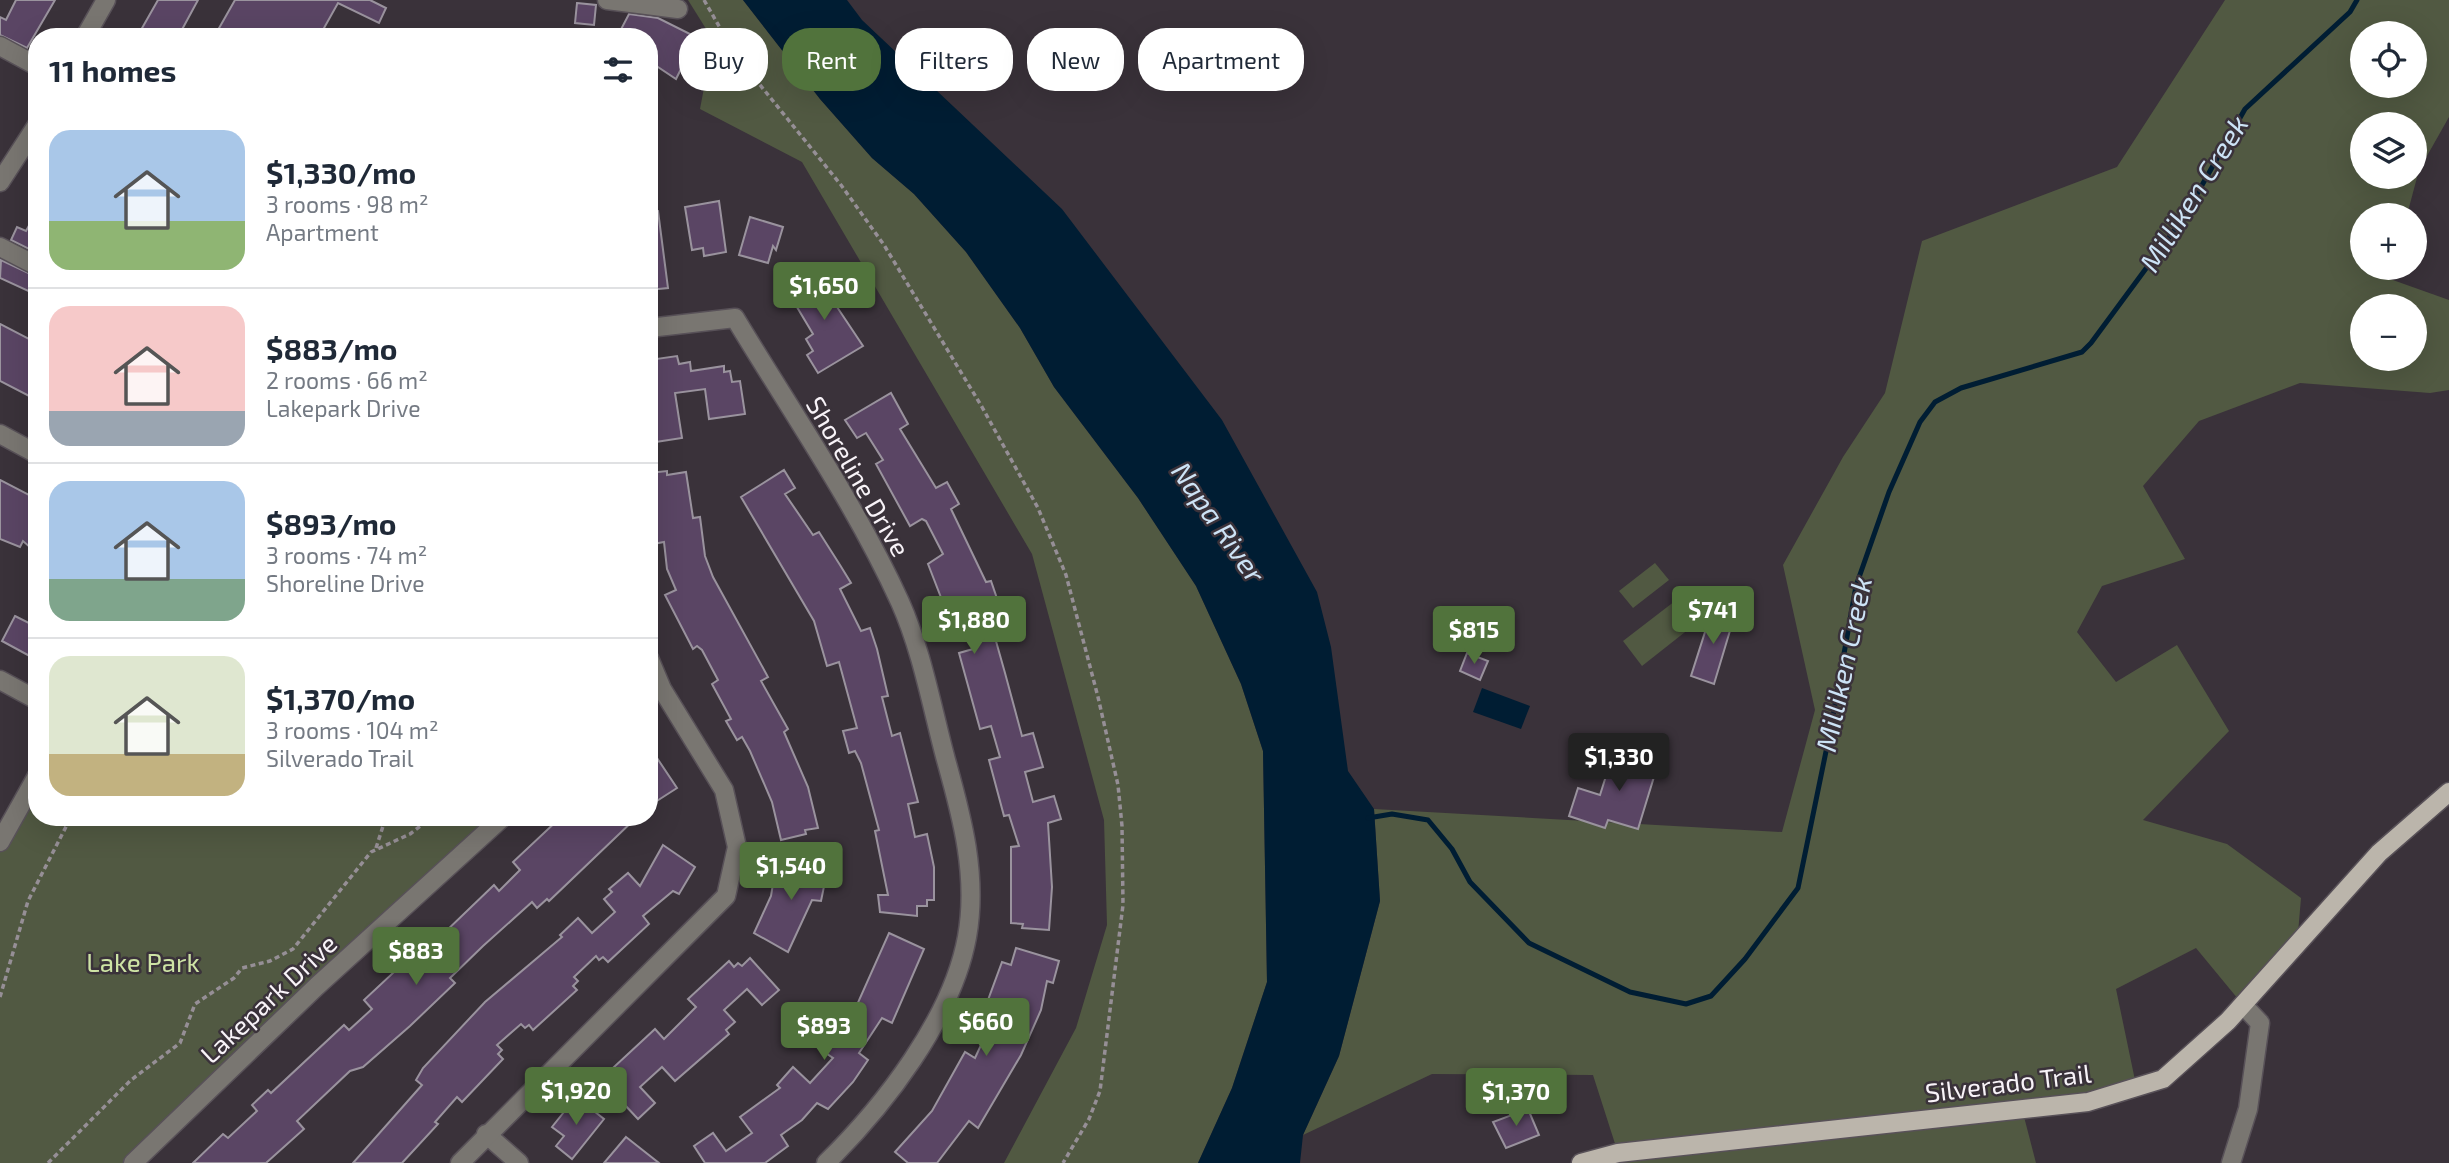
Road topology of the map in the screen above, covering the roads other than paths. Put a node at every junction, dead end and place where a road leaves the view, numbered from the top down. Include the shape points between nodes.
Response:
1 (106, 0) edge
2 (607, 0) edge
3 (678, 9) dead end
4 (90, 28) edge
5 (0, 46) edge
6 (28, 61) edge
7 (28, 139) edge
8 (0, 182) edge
9 (0, 247) edge
10 (28, 261) edge
11 (658, 327) edge
12 (0, 435) edge
13 (28, 449) edge
14 (0, 680) edge
15 (28, 695) edge
16 (658, 697) edge
17 (28, 792) edge
18 (2449, 792) edge
19 (493, 826) edge
20 (0, 842) edge
21 (2243, 1005) junction
22 (486, 1134) junction
23 (133, 1163) edge
24 (460, 1163) edge
25 (520, 1163) edge
26 (825, 1163) edge
27 (1581, 1163) edge
28 (2231, 1163) edge

1 - 4 street
2 - 3 street
5 - 6 street
7 - 8 street
9 - 10 street
11 - 26 street, Shoreline Drive via 735,318 874,548 901,605 963,823 971,901 967,937 951,984 899,1078 858,1131
12 - 13 street
14 - 15 street
16 - 22 street via 724,790 737,846 726,896
17 - 20 street
18 - 21 main road, Silverado Trail via 2379,853
19 - 23 street, Lakepark Drive via 317,986
21 - 27 main road, Silverado Trail via 2163,1079 2088,1102 1618,1153
21 - 28 street via 2260,1023 2248,1109
22 - 24 street
22 - 25 street

